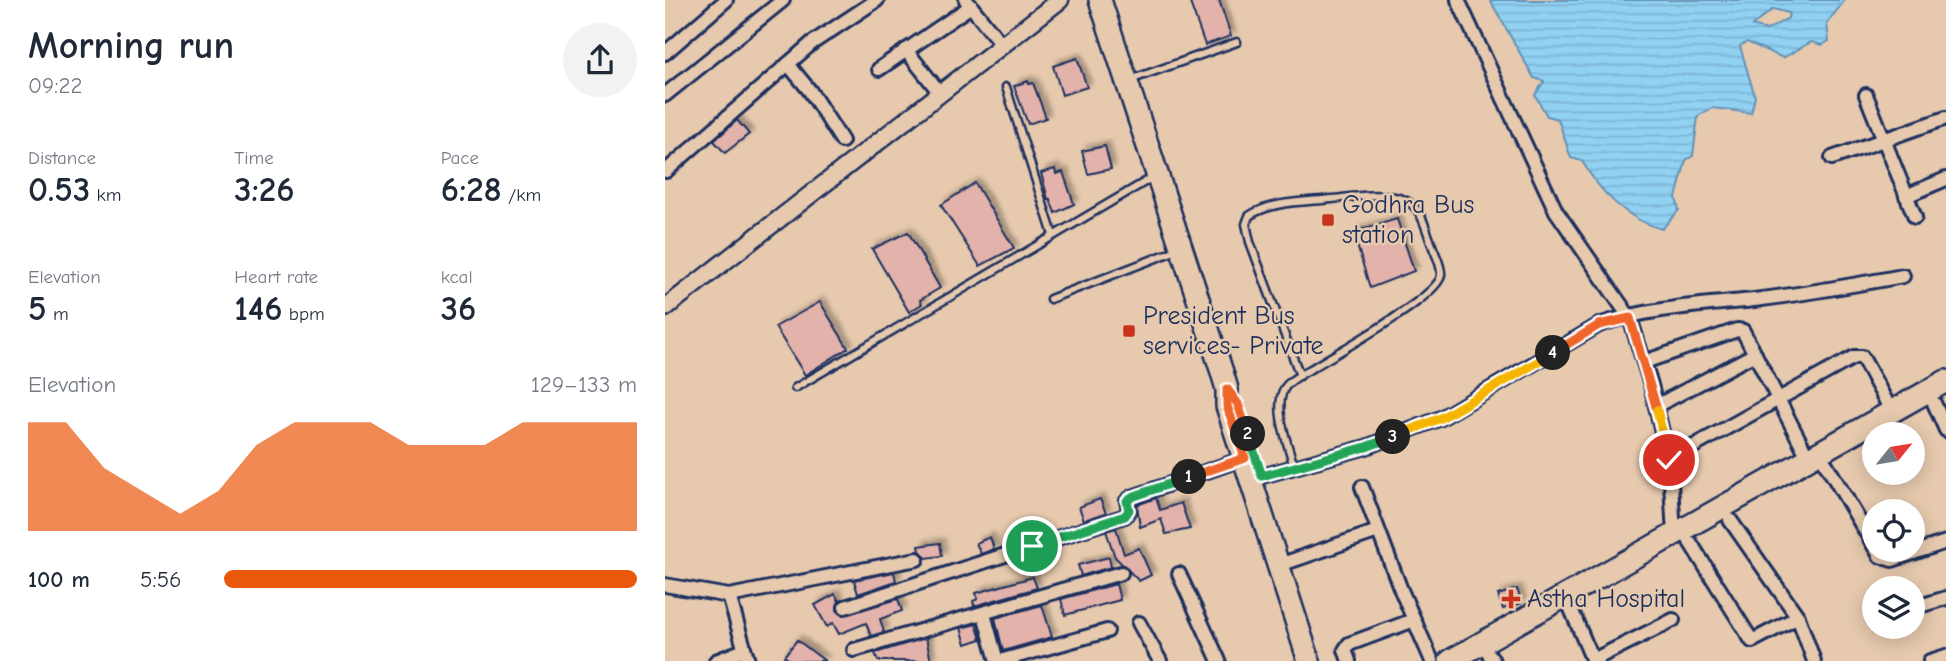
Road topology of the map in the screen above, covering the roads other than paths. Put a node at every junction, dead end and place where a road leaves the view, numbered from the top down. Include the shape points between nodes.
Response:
1 (726, 0) edge
2 (783, 0) edge
3 (877, 0) edge
4 (1060, 0) edge
5 (1100, 0) edge
6 (1458, 0) edge
7 (968, 3) edge
8 (1237, 42) dead end
9 (1002, 45) junction
10 (906, 50) junction
11 (665, 53) edge
12 (788, 65) junction
13 (879, 69) dead end
14 (1127, 81) junction
15 (1006, 87) dead end
16 (940, 93) junction
17 (665, 95) edge
18 (1865, 95) dead end
19 (1946, 118) edge
20 (842, 141) dead end
21 (1884, 141) junction
22 (1832, 158) dead end
23 (666, 171) edge
24 (1158, 174) junction
25 (1946, 178) edge
26 (1906, 195) junction
27 (1915, 217) dead end
28 (1053, 234) junction
29 (1182, 248) junction
30 (1903, 276) dead end
31 (1050, 299) dead end
32 (665, 308) edge
33 (1630, 318) junction
34 (1755, 354) junction
35 (1644, 362) junction
36 (1300, 376) junction
37 (1946, 381) edge
38 (795, 388) dead end
39 (1227, 389) junction
40 (1778, 399) junction
41 (1940, 400) edge
42 (1656, 405) junction
43 (1892, 412) junction
44 (1901, 422) edge
45 (1946, 430) edge
46 (1862, 442) edge
47 (1245, 458) junction
48 (1669, 460) junction
49 (1817, 462) junction
50 (1294, 467) junction
51 (1262, 476) junction
52 (1362, 487) dead end
53 (1730, 520) junction
54 (1378, 531) junction
55 (1682, 538) junction
56 (1946, 542) edge
57 (917, 559) dead end
58 (1288, 562) junction
59 (1121, 573) dead end
60 (1179, 574) dead end
61 (665, 585) edge
62 (729, 596) junction
63 (1946, 598) edge
64 (1925, 604) edge
65 (845, 607) dead end
66 (1571, 609) junction
67 (984, 614) junction
68 (1798, 617) junction
69 (1414, 620) junction
70 (1673, 620) dead end
71 (1139, 623) dead end
72 (1107, 631) dead end
73 (854, 650) dead end
74 (746, 655) edge
75 (1946, 656) edge
76 (1487, 659) edge
77 (716, 661) edge
78 (999, 661) edge
79 (1160, 661) edge
80 (1219, 661) edge
81 (1309, 661) edge
82 (1321, 661) edge
83 (1349, 661) edge
84 (1432, 661) edge
85 (1450, 661) edge
86 (1593, 661) edge
87 (1814, 661) edge
88 (1930, 661) edge

1 - 11 street
2 - 17 street
3 - 12 street via 812,43
4 - 9 street
5 - 14 main road
6 - 33 street via 1556,211
7 - 9 street
7 - 10 street
8 - 14 lane
9 - 16 street
10 - 13 street
10 - 16 street
12 - 20 street
12 - 23 street
14 - 24 main road
15 - 28 lane
16 - 32 street
18 - 21 street
19 - 21 street
21 - 22 street
21 - 26 street
24 - 28 lane
24 - 29 main road
25 - 26 street
26 - 27 street
28 - 38 lane
29 - 31 lane
29 - 39 main road
30 - 33 street
33 - 35 street
33 - 50 street via 1599,325 1441,418 1366,447
34 - 35 street via 1744,333 1737,330
34 - 40 street
34 - 42 street
35 - 42 street
36 - 36 lane via 1436,288 1439,264 1420,214 1406,201 1359,196 1280,205 1249,216 1250,242
36 - 50 lane via 1283,391 1280,408
37 - 43 main road
39 - 47 main road via 1227,406
39 - 51 main road via 1238,404
40 - 43 street via 1859,356
40 - 48 street
40 - 49 street
41 - 44 main road
41 - 45 street
42 - 48 street
43 - 49 main road
46 - 49 main road
47 - 65 street via 1132,497 1125,516
47 - 81 main road
48 - 55 street
49 - 53 main road
49 - 55 main road
49 - 56 street via 1880,556 1892,560
50 - 51 street
51 - 58 main road
52 - 54 street
53 - 55 main road
53 - 68 street
54 - 58 street
54 - 69 street
55 - 66 main road
55 - 68 street via 1752,641
55 - 85 main road
57 - 62 street
58 - 82 main road
59 - 67 street
60 - 80 street
61 - 62 street
62 - 74 street
63 - 64 street
66 - 76 main road
66 - 86 street
67 - 73 street
67 - 78 street
68 - 87 street
69 - 83 street via 1349,644 1345,650
69 - 84 street
70 - 86 street
71 - 79 street
72 - 78 street
74 - 77 street
75 - 88 street

